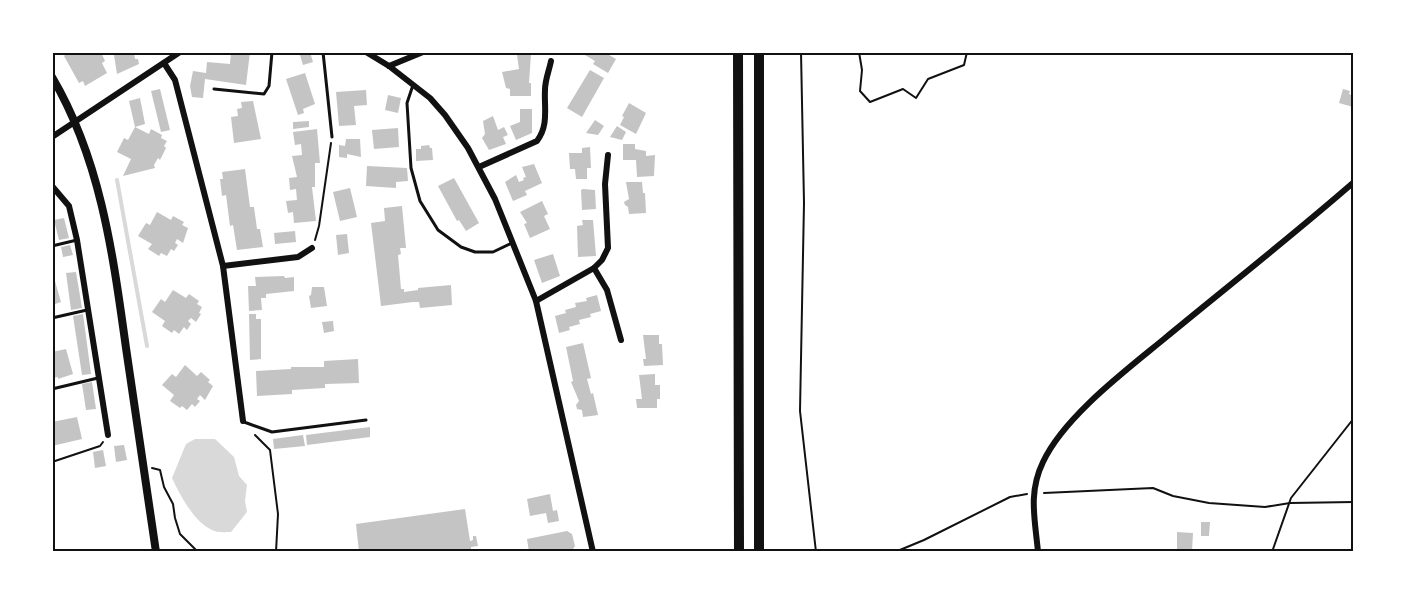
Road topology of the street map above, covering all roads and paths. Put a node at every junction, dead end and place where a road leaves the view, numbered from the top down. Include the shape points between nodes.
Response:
1 (180, 52) edge
2 (272, 52) edge
3 (322, 52) edge
4 (366, 52) edge
5 (423, 52) edge
6 (738, 52) edge
7 (759, 52) edge
8 (801, 52) edge
9 (859, 52) edge
10 (967, 52) edge
11 (551, 61) dead end
12 (164, 63) junction
13 (389, 66) junction
14 (52, 77) edge
15 (413, 85) junction
16 (214, 89) dead end
17 (75, 122) junction
18 (52, 137) edge
19 (332, 137) joint
20 (608, 155) dead end
21 (479, 167) junction
22 (1353, 182) edge
23 (52, 186) edge
24 (77, 240) junction
25 (513, 243) junction
26 (52, 246) edge
27 (312, 248) joint
28 (223, 266) junction
29 (594, 268) junction
30 (536, 301) junction
31 (89, 310) junction
32 (52, 318) edge
33 (621, 340) dead end
34 (99, 378) junction
35 (52, 389) edge
36 (1353, 418) edge
37 (366, 420) dead end
38 (243, 421) junction
39 (108, 435) joint
40 (52, 462) edge
41 (144, 467) junction
42 (1033, 494) junction
43 (1353, 502) edge
44 (1290, 503) junction
45 (156, 552) edge
46 (198, 552) edge
47 (276, 552) edge
48 (593, 552) edge
49 (739, 552) edge
50 (759, 552) edge
51 (816, 552) edge
52 (894, 552) edge
53 (1038, 552) edge
54 (1272, 552) edge

1 - 12 street
2 - 16 lane via 269,86 264,94
3 - 19 lane
4 - 13 street
5 - 13 street
6 - 49 highway
7 - 50 highway
8 - 51 path via 804,203 800,411
9 - 10 path via 860,91 870,102 903,89 916,98 928,79 964,65
11 - 21 street via 545,87 545,126 537,141
12 - 17 street
12 - 28 street via 175,80
13 - 15 street
14 - 17 street
15 - 21 street via 445,115
15 - 25 lane via 407,103 411,168 420,201 438,230 475,252 493,252
17 - 18 street
17 - 41 street via 103,204
19 - 27 path via 320,226
20 - 29 street via 608,248
21 - 25 street
22 - 42 street via 1118,377 1070,423 1043,461
23 - 24 street via 69,206
24 - 26 lane
24 - 31 street
25 - 30 street
27 - 28 street via 298,257
28 - 38 street
29 - 30 street
29 - 33 street via 607,290
30 - 48 street
31 - 32 lane
31 - 34 street
34 - 35 lane
34 - 39 street
36 - 44 path
37 - 38 lane via 272,432
38 - 47 path via 270,450 278,514
39 - 40 path via 100,446
41 - 45 street
41 - 46 path via 160,470 180,534
42 - 44 path via 1153,488 1209,503 1265,507
42 - 52 path via 1010,497
42 - 53 street
43 - 44 path
44 - 54 path

